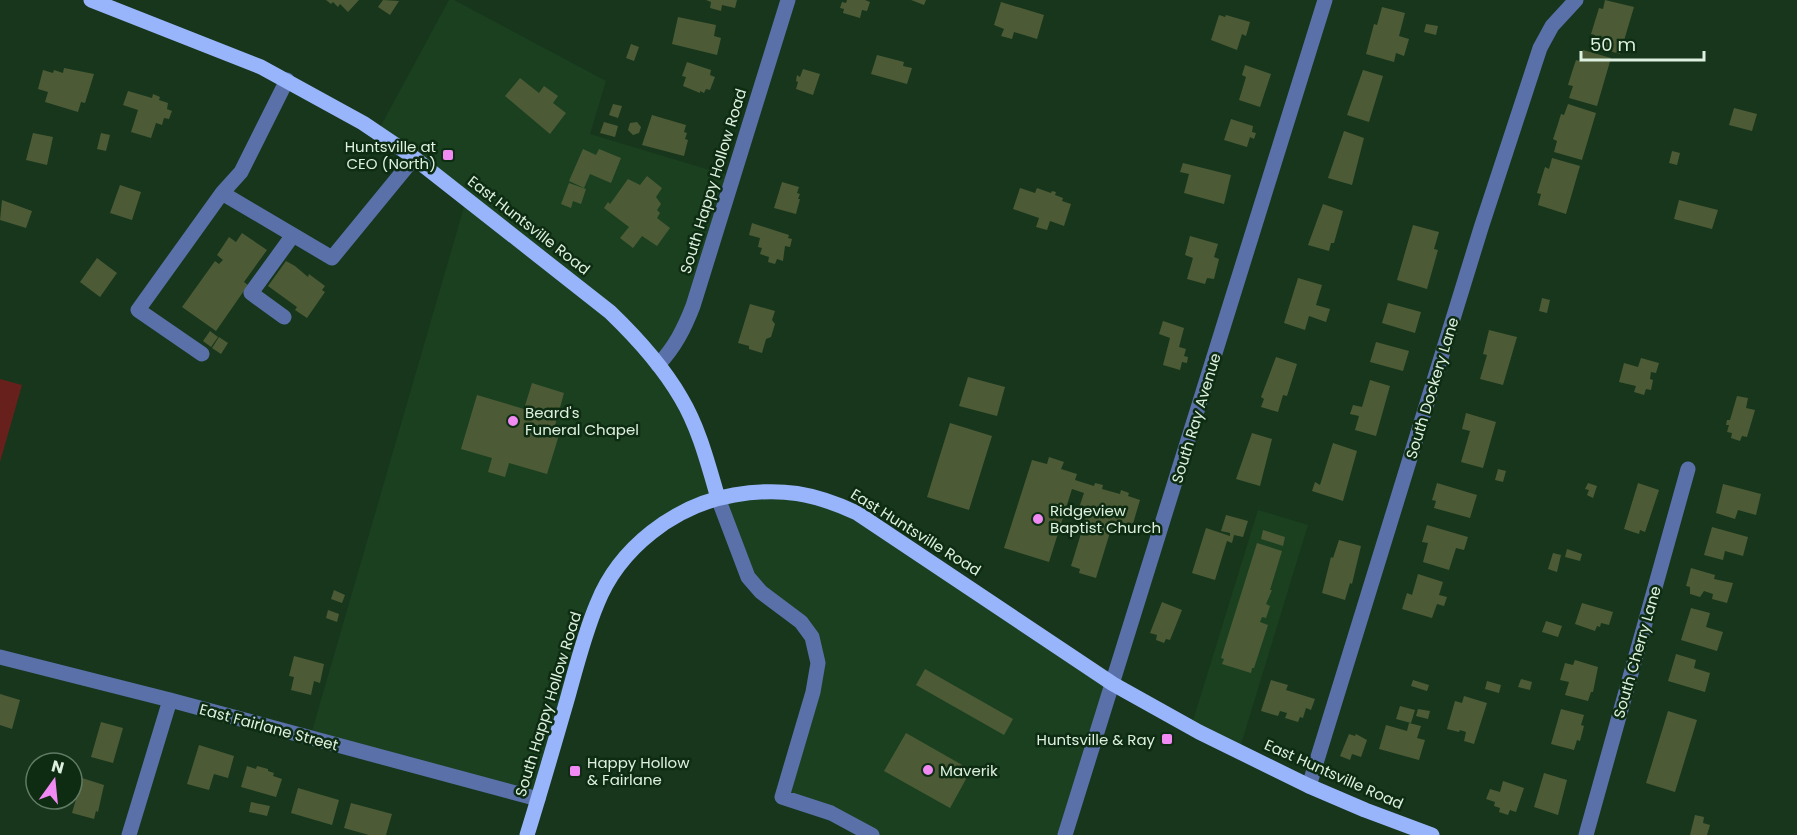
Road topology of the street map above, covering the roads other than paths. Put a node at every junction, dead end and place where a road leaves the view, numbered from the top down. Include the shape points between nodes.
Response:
1 (91, 0) edge
2 (788, 0) edge
3 (1325, 0) edge
4 (1576, 0) edge
5 (287, 80) junction
6 (414, 158) junction
7 (222, 193) junction
8 (293, 235) junction
9 (284, 317) dead end
10 (202, 354) dead end
11 (658, 365) junction
12 (1688, 469) dead end
13 (718, 498) junction
14 (0, 657) edge
15 (1113, 684) junction
16 (170, 700) junction
17 (1309, 786) junction
18 (538, 799) junction
19 (129, 835) edge
20 (527, 835) edge
21 (872, 835) edge
22 (1065, 835) edge
23 (1432, 835) edge
24 (1586, 835) edge

1 - 5 main road, East Huntsville Road
2 - 11 street, South Happy Hollow Road via 693,306 673,349
3 - 15 street, South Ray Avenue
4 - 17 street, South Dockery Lane via 1540,48 1480,228
5 - 6 main road, East Huntsville Road via 363,123
5 - 7 street via 241,172
6 - 8 street via 332,258
6 - 11 main road, East Huntsville Road via 610,312
7 - 8 street
7 - 10 street via 138,310
8 - 9 street via 251,293
11 - 13 main road, East Huntsville Road via 681,398 701,440
12 - 24 street, South Cherry Lane
13 - 15 main road, East Huntsville Road via 762,490 798,493 836,503 876,525
13 - 18 main road, South Happy Hollow Road via 662,524 618,567 598,602
13 - 21 street via 748,577 761,592 801,622 812,637 818,663 782,797 831,813
14 - 16 street, East Fairlane Street
15 - 17 main road, East Huntsville Road
15 - 22 street, South Ray Avenue
16 - 18 street, East Fairlane Street
16 - 19 street
17 - 23 main road, East Huntsville Road
18 - 20 main road, South Happy Hollow Road

